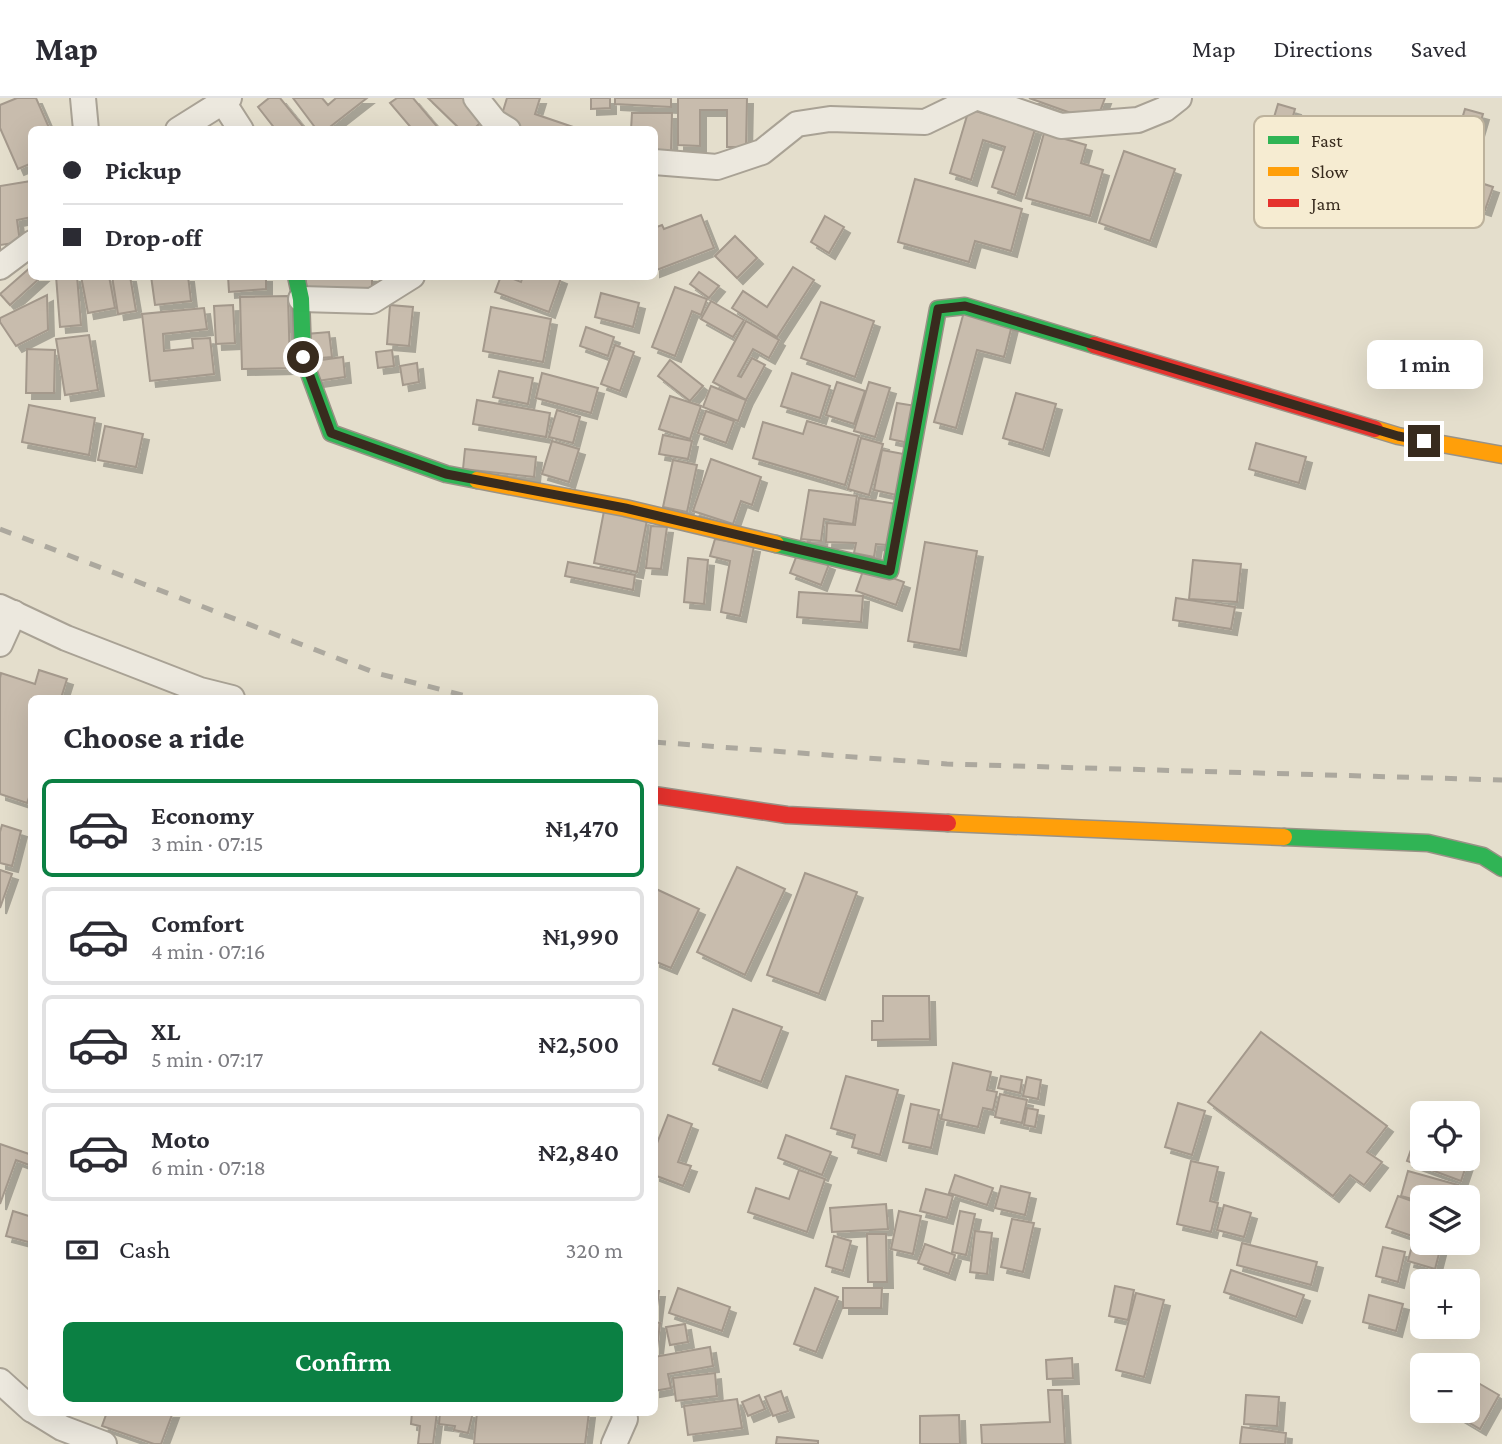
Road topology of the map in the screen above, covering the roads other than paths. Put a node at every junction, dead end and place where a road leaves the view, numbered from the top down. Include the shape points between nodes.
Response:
1 (83, 98) edge
2 (476, 98) edge
3 (977, 98) edge
4 (1180, 98) edge
5 (226, 100) edge
6 (86, 126) edge
7 (184, 126) edge
8 (240, 126) edge
9 (502, 126) edge
10 (658, 162) edge
11 (28, 246) edge
12 (0, 267) edge
13 (406, 280) edge
14 (299, 288) edge
15 (1502, 455) edge
16 (7, 610) edge
17 (0, 643) edge
18 (220, 695) edge
19 (658, 796) edge
20 (1502, 868) edge
21 (0, 1381) edge
22 (28, 1406) edge
23 (42, 1416) edge
24 (625, 1416) edge
25 (104, 1444) edge
26 (614, 1444) edge

1 - 6 street
2 - 9 street
3 - 4 street via 1061,126 1138,120
3 - 10 street via 925,122 830,119 797,124 762,152 718,167
5 - 7 street
5 - 8 street
11 - 12 street
13 - 14 street via 372,301
14 - 15 street via 303,357 331,433 446,474 625,508 890,571 938,309 965,306 1398,436
16 - 17 street
16 - 18 street via 66,638
19 - 20 street via 787,815 1428,843 1483,856
21 - 22 street
23 - 25 street
24 - 26 street

